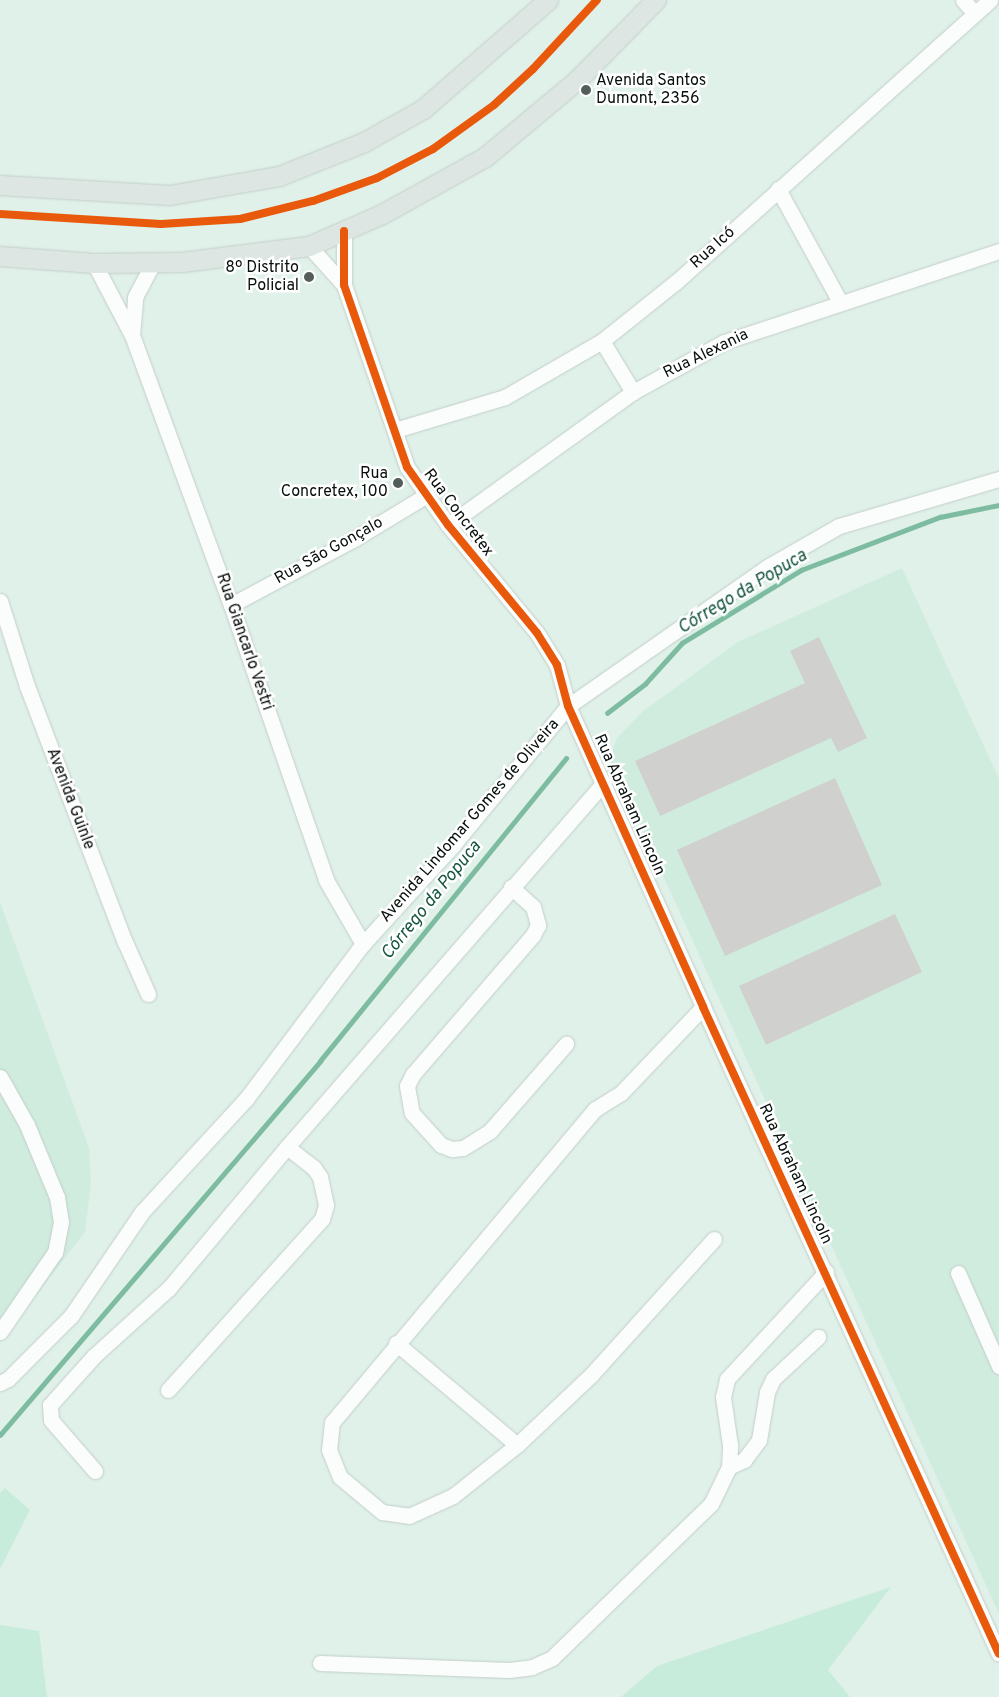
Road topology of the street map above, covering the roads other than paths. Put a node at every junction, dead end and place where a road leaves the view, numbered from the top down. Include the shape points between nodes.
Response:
1 (548, 0) edge
2 (644, 0) edge
3 (656, 0) edge
4 (963, 0) edge
5 (990, 0) edge
6 (974, 14) junction
7 (620, 34) junction
8 (0, 185) edge
9 (778, 189) junction
10 (344, 231) junction
11 (309, 246) junction
12 (999, 251) edge
13 (0, 256) edge
14 (154, 262) junction
15 (94, 263) junction
16 (344, 285) junction
17 (840, 302) junction
18 (132, 335) junction
19 (602, 341) junction
20 (634, 392) junction
21 (395, 430) junction
22 (999, 479) edge
23 (425, 496) junction
24 (448, 525) junction
25 (0, 601) edge
26 (231, 604) junction
27 (568, 706) junction
28 (604, 782) junction
29 (511, 887) junction
30 (363, 944) junction
31 (148, 994) dead end
32 (703, 1007) junction
33 (566, 1044) dead end
34 (0, 1077) edge
35 (287, 1147) junction
36 (714, 1239) dead end
37 (826, 1272) junction
38 (958, 1273) dead end
39 (0, 1332) edge
40 (818, 1337) dead end
41 (396, 1343) junction
42 (999, 1366) edge
43 (0, 1382) edge
44 (168, 1390) dead end
45 (517, 1445) junction
46 (729, 1467) junction
47 (94, 1471) dead end
48 (994, 1631) edge
49 (999, 1654) edge
50 (320, 1663) dead end

1 - 8 main road via 423,109 364,142 280,176 170,195
2 - 7 main road
3 - 7 main road
4 - 6 street
5 - 6 street, Rua Icó
6 - 9 street, Rua Icó
7 - 10 main road via 576,81 485,156 382,214
9 - 17 street
9 - 19 street, Rua Icó via 676,282
10 - 11 main road
10 - 16 street, Rua Concretex
11 - 14 main road via 222,259
11 - 16 street, Rua Concretex
12 - 17 street, Rua Alexania
13 - 15 main road
14 - 15 main road
14 - 18 street, Rua Giancarlo Vestri via 135,297
15 - 18 street, Rua Giancarlo Vestri
16 - 21 street, Rua Concretex
17 - 20 street, Rua Alexania via 724,342
18 - 26 street, Rua Giancarlo Vestri
19 - 20 street
19 - 21 street, Rua Icó via 505,397
20 - 24 street, Rua Alexania
21 - 23 street, Rua Concretex via 407,467
22 - 27 street, Avenida Lindomar Gomes de Oliveira via 839,526 767,567
23 - 24 street, Rua Concretex
23 - 26 street, Rua São Gonçalo via 356,538
24 - 27 street, Rua Concretex via 537,633 557,665
25 - 31 street, Avenida Guinle via 27,686
26 - 30 street, Rua Giancarlo Vestri via 326,880
27 - 28 street, Rua Abraham Lincoln
27 - 30 street, Avenida Lindomar Gomes de Oliveira via 453,845
28 - 29 street
28 - 32 street, Rua Abraham Lincoln
29 - 33 street via 532,907 538,925 533,935 413,1074 407,1086 412,1113 441,1145 463,1148 490,1131
29 - 35 street
30 - 43 street, Avenida Lindomar Gomes de Oliveira via 246,1099 142,1212 71,1316 8,1378
32 - 37 street, Rua Abraham Lincoln
32 - 41 street via 621,1094 595,1109
34 - 39 street via 27,1125 57,1197 61,1222 55,1252
35 - 44 street via 314,1168 320,1178 326,1205 322,1219
35 - 47 street via 169,1288 94,1356 50,1405 51,1420
36 - 45 street via 592,1374
37 - 46 street via 727,1379 723,1398 730,1445
37 - 48 street, Rua Abraham Lincoln
38 - 42 street
40 - 46 street via 773,1378 767,1392 759,1440 744,1460
41 - 45 street
41 - 45 street via 332,1422 329,1450 340,1477 382,1512 409,1516 453,1496
46 - 50 street via 711,1504 545,1661 532,1667 509,1670
48 - 49 street, Rua Abraham Lincoln

